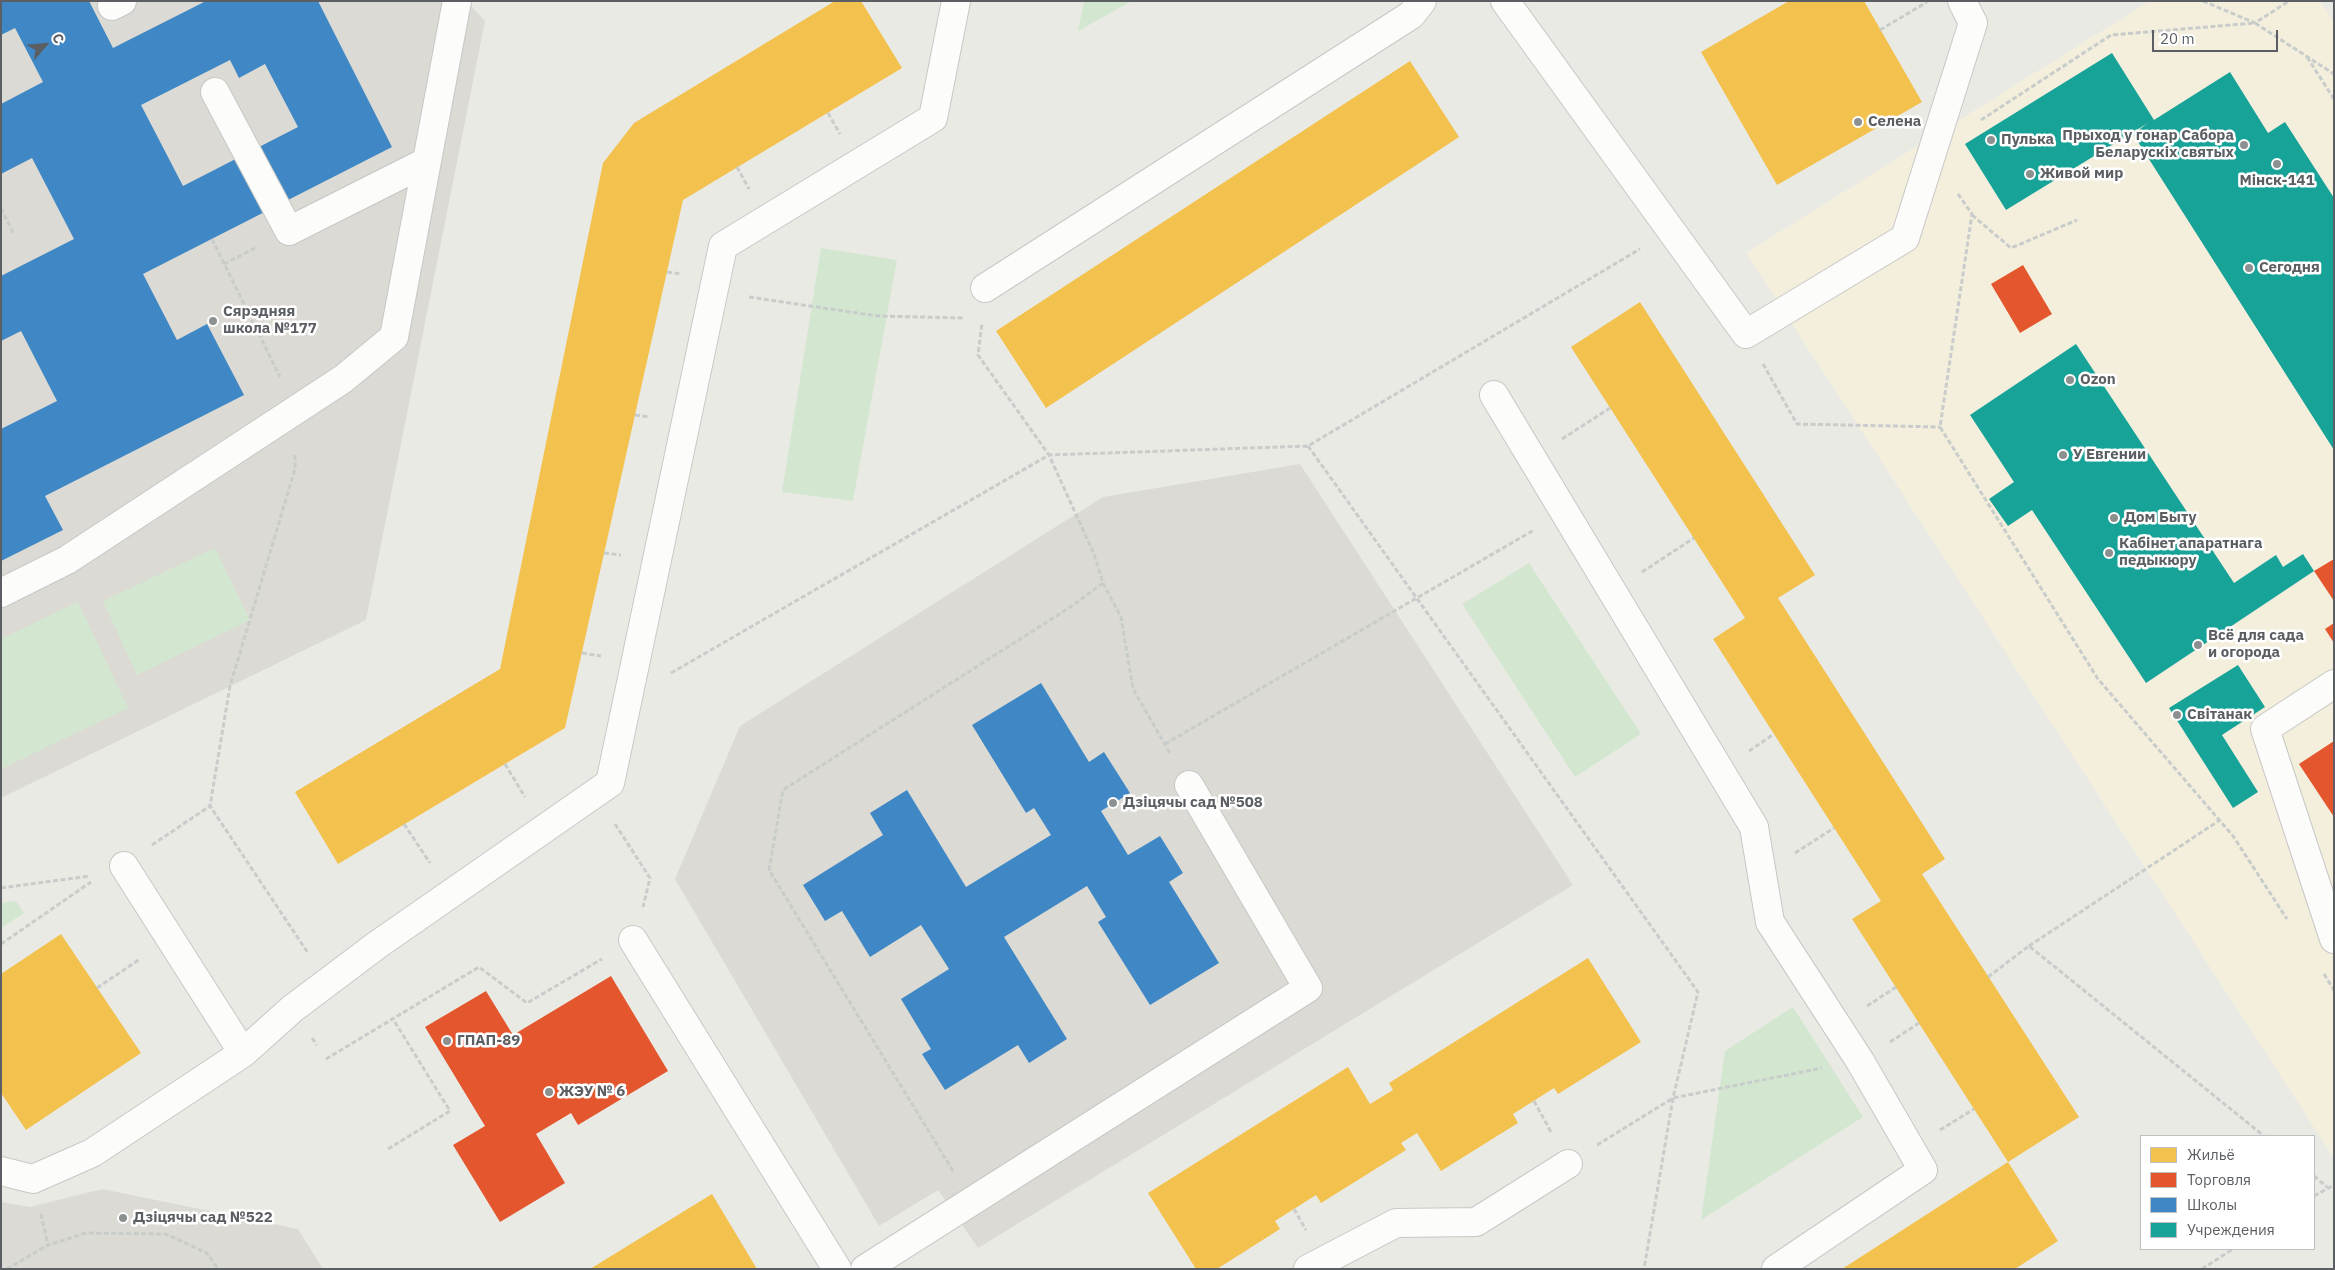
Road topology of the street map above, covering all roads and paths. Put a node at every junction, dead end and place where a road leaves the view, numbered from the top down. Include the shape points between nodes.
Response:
1 (457, 1) edge
2 (956, 1) edge
3 (1422, 1) edge
4 (1504, 1) edge
5 (1928, 1) edge
6 (1962, 1) edge
7 (2203, 1) edge
8 (2289, 1) edge
9 (2256, 23) junction
10 (1880, 30) dead end
11 (2306, 56) junction
12 (2334, 74) edge
13 (215, 92) dead end
14 (2334, 99) edge
15 (1980, 121) dead end
16 (1931, 153) junction
17 (426, 162) junction
18 (1, 208) edge
19 (1972, 214) junction
20 (2077, 220) dead end
21 (1671, 231) junction
22 (13, 233) dead end
23 (212, 239) dead end
24 (986, 288) dead end
25 (713, 292) junction
26 (973, 318) dead end
27 (1746, 334) junction
28 (978, 355) dead end
29 (1494, 396) dead end
30 (1610, 408) dead end
31 (296, 410) junction
32 (1940, 427) junction
33 (1308, 446) junction
34 (1049, 455) junction
35 (1532, 458) junction
36 (295, 469) dead end
37 (1565, 513) junction
38 (1694, 538) dead end
39 (1104, 583) junction
40 (1612, 592) junction
41 (1, 593) edge
42 (1415, 597) junction
43 (2334, 684) edge
44 (627, 698) junction
45 (1165, 744) junction
46 (1189, 784) joint
47 (594, 792) junction
48 (210, 806) junction
49 (2220, 820) junction
50 (404, 824) dead end
51 (1834, 828) dead end
52 (114, 870) junction
53 (1762, 873) junction
54 (650, 878) dead end
55 (1, 888) edge
56 (450, 894) junction
57 (2291, 925) dead end
58 (170, 939) junction
59 (2334, 939) edge
60 (633, 940) joint
61 (1, 944) edge
62 (2030, 946) junction
63 (2323, 974) dead end
64 (1988, 977) dead end
65 (328, 982) junction
66 (97, 988) dead end
67 (2334, 990) edge
68 (393, 1019) junction
69 (244, 1053) junction
70 (326, 1059) dead end
71 (1860, 1060) junction
72 (1672, 1098) junction
73 (1534, 1100) dead end
74 (2263, 1135) edge
75 (388, 1149) dead end
76 (1568, 1164) junction
77 (1, 1171) edge
78 (2315, 1177) edge
79 (2334, 1185) edge
80 (2327, 1187) junction
81 (2315, 1195) edge
82 (972, 1201) junction
83 (2230, 1250) edge
84 (8, 1269) edge
85 (218, 1269) edge
86 (837, 1269) edge
87 (865, 1269) edge
88 (1308, 1269) edge
89 (1644, 1269) edge
90 (1776, 1269) edge
91 (2202, 1269) edge

1 - 17 lane
2 - 25 lane via 933,118 723,246
3 - 24 lane via 1404,20
4 - 21 lane
5 - 10 path
6 - 16 lane via 1973,23
7 - 9 path
8 - 9 path
9 - 11 path
9 - 15 path via 2111,35
11 - 12 path
11 - 14 path
13 - 17 lane via 289,231
16 - 19 path
16 - 27 lane via 1905,238
17 - 31 lane via 394,337 343,379
18 - 22 path
19 - 20 path via 2011,248
19 - 32 path
21 - 27 lane
21 - 33 path
23 - 31 path
25 - 26 path via 878,316
25 - 44 lane
27 - 32 path via 1797,424
28 - 34 path
29 - 35 lane
30 - 35 path
31 - 41 lane via 67,560
32 - 49 path via 2098,679
33 - 34 path
33 - 42 path
34 - 39 path
34 - 44 path
35 - 37 lane
36 - 48 path via 230,686
37 - 40 lane
37 - 42 path
38 - 40 path
39 - 45 path via 1121,617 1133,689
39 - 82 path via 783,790 769,870
40 - 53 lane via 1754,827
42 - 45 path
42 - 72 path via 1698,992
43 - 59 lane via 2265,729
44 - 47 lane via 610,784
45 - 46 path
46 - 82 lane via 1308,988
47 - 54 path
47 - 56 lane
48 - 52 path
48 - 65 path
49 - 57 path
49 - 62 path
50 - 56 path
51 - 53 path
52 - 55 path
52 - 58 lane
52 - 61 path
53 - 71 lane via 1770,922
56 - 65 lane
58 - 66 path
58 - 69 lane
60 - 68 path via 527,1003 479,967
60 - 86 lane
62 - 64 path
62 - 74 path
63 - 67 path
65 - 69 lane via 292,1009
68 - 70 path
68 - 75 path via 450,1111
69 - 77 lane via 92,1153 33,1179
71 - 72 path
71 - 90 lane via 1923,1170
72 - 76 path
72 - 89 path
73 - 76 path
76 - 88 lane via 1476,1222 1396,1223
78 - 80 path
79 - 80 path
80 - 81 path
82 - 87 lane
83 - 91 path
84 - 85 path via 48,1245 86,1233 166,1234 207,1253

